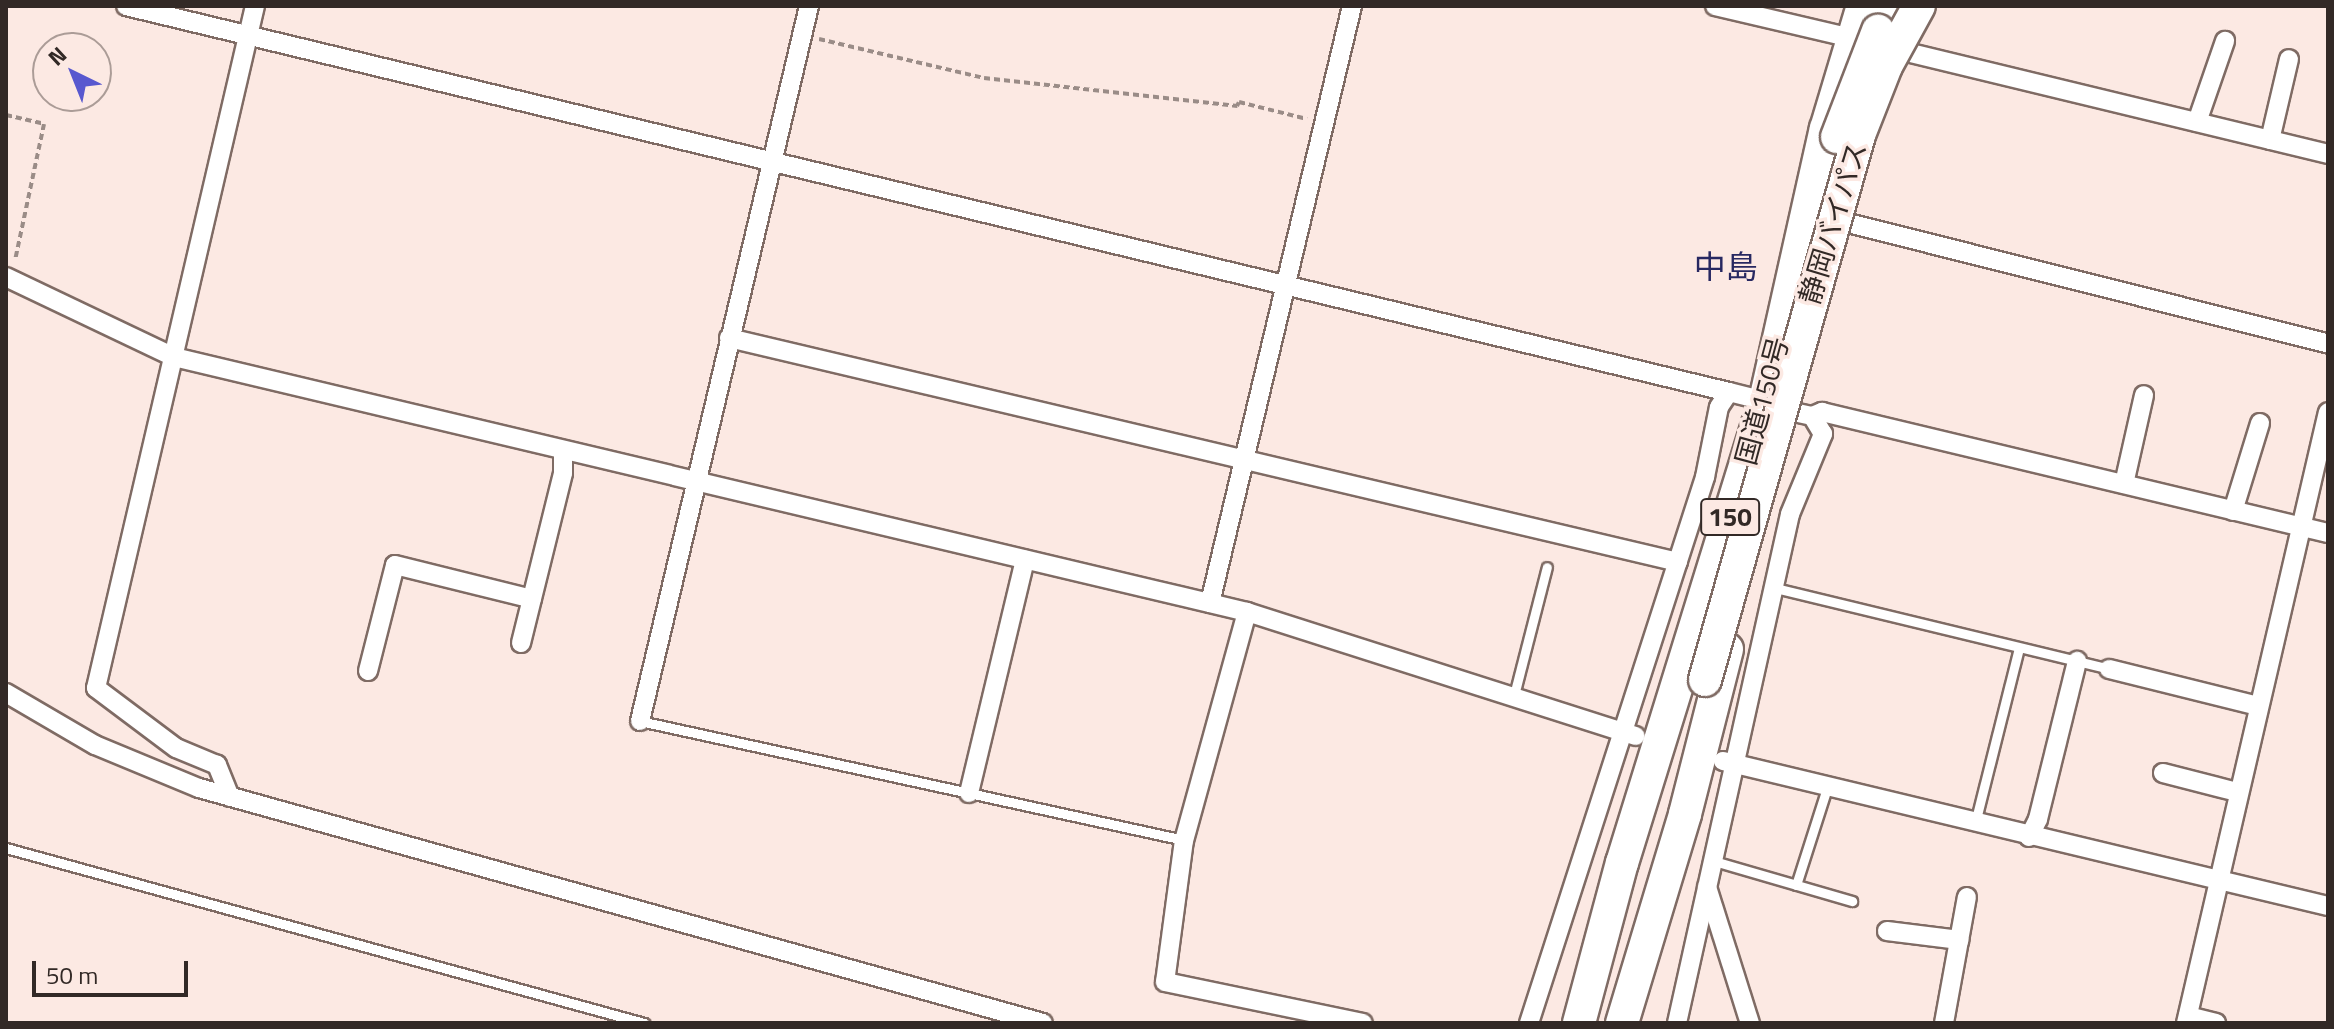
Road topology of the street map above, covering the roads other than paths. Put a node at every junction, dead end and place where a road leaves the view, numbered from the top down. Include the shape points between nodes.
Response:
1 (126, 6) edge
2 (255, 6) edge
3 (809, 6) edge
4 (1352, 6) edge
5 (1715, 6) edge
6 (1863, 6) edge
7 (1893, 6) edge
8 (1919, 6) edge
9 (248, 36) junction
10 (1851, 38) junction
11 (2225, 41) dead end
12 (1883, 47) junction
13 (2289, 59) dead end
14 (2197, 122) junction
15 (2270, 140) junction
16 (2328, 154) edge
17 (771, 161) junction
18 (1844, 222) junction
19 (9, 278) edge
20 (1285, 286) junction
21 (729, 338) junction
22 (2328, 344) edge
23 (174, 357) junction
24 (1729, 392) junction
25 (2144, 395) dead end
26 (1789, 409) junction
27 (2328, 412) edge
28 (2260, 423) dead end
29 (563, 450) junction
30 (1243, 461) junction
31 (696, 482) junction
32 (2124, 484) junction
33 (2233, 511) junction
34 (2300, 527) junction
35 (2328, 533) edge
36 (1025, 560) junction
37 (1678, 562) junction
38 (1547, 567) dead end
39 (1775, 588) junction
40 (532, 599) junction
41 (1210, 603) junction
42 (1247, 612) junction
43 (521, 643) dead end
44 (2019, 648) junction
45 (2077, 661) junction
46 (2109, 669) joint
47 (368, 671) dead end
48 (1699, 679) junction
49 (6, 693) edge
50 (1513, 699) junction
51 (2259, 706) junction
52 (640, 721) joint
53 (1628, 734) junction
54 (1730, 763) junction
55 (2163, 773) dead end
56 (1827, 788) junction
57 (2237, 792) junction
58 (969, 793) junction
59 (230, 797) junction
60 (1974, 824) junction
61 (2029, 837) junction
62 (1184, 840) junction
63 (6, 848) edge
64 (1714, 861) junction
65 (2219, 880) junction
66 (1796, 885) junction
67 (1707, 887) junction
68 (1967, 897) dead end
69 (1852, 901) dead end
70 (2328, 906) edge
71 (1887, 931) dead end
72 (1959, 940) junction
73 (2187, 1020) edge
74 (644, 1023) edge
75 (1043, 1023) edge
76 (1363, 1023) edge
77 (1529, 1023) edge
78 (1579, 1023) edge
79 (1592, 1023) edge
80 (1614, 1023) edge
81 (1622, 1023) edge
82 (1677, 1023) edge
83 (1750, 1023) edge
84 (1944, 1023) edge
85 (2216, 1023) edge

1 - 9 street
2 - 9 street
3 - 17 street
4 - 20 street
5 - 10 street
6 - 10 highway, 国道150号 / 150
7 - 12 highway, 国道150号 / 150
7 - 48 highway, 静岡バイパス / 150, bridge via 1866,54 1839,131
8 - 48 highway, 静岡バイパス / 150, bridge via 1886,66 1859,135
9 - 17 street
9 - 23 street
10 - 26 highway, 国道150号 / 150
11 - 14 street via 2209,100
12 - 14 street
12 - 18 highway, 国道150号 / 150
13 - 15 street
14 - 15 street
15 - 16 street
17 - 20 street
17 - 21 street
18 - 22 street
18 - 26 highway, 国道150号 / 150
19 - 23 street
20 - 24 street
20 - 30 street
21 - 30 street
21 - 31 street
23 - 29 street
23 - 59 street via 96,688 176,748 217,765
24 - 26 street
24 - 37 street via 1715,416 1705,477
25 - 32 street
26 - 32 street via 1822,412
26 - 39 street via 1823,434 1790,514
26 - 78 highway, 国道150号 / 150 via 1622,863
26 - 81 highway, 国道150号 / 150 via 1685,814
27 - 34 street
28 - 33 street
29 - 31 street
29 - 40 street via 563,473
30 - 37 street
30 - 41 street
31 - 36 street
31 - 52 street
32 - 33 street
33 - 34 street
34 - 35 street
34 - 51 street
36 - 41 street
36 - 58 street
37 - 53 street
38 - 50 lane
39 - 44 lane
39 - 54 street
40 - 43 street
40 - 47 street via 395,565
41 - 42 street
42 - 50 street
42 - 62 street
44 - 45 lane
44 - 60 lane
45 - 46 lane
45 - 61 street
46 - 51 street
48 - 79 highway, 150
48 - 80 highway, 150
49 - 59 street via 95,745
50 - 53 street
51 - 57 street
52 - 58 lane
53 - 77 street
54 - 56 street
54 - 64 street
55 - 57 street
56 - 60 street
56 - 66 lane
57 - 65 street
58 - 62 lane
59 - 75 street
60 - 61 street
61 - 65 street
62 - 76 street via 1165,982
63 - 74 lane
64 - 66 lane
64 - 67 street
65 - 70 street
65 - 73 street
66 - 69 lane
67 - 82 street
67 - 83 street
68 - 72 street
71 - 72 street
72 - 84 street
73 - 85 street

